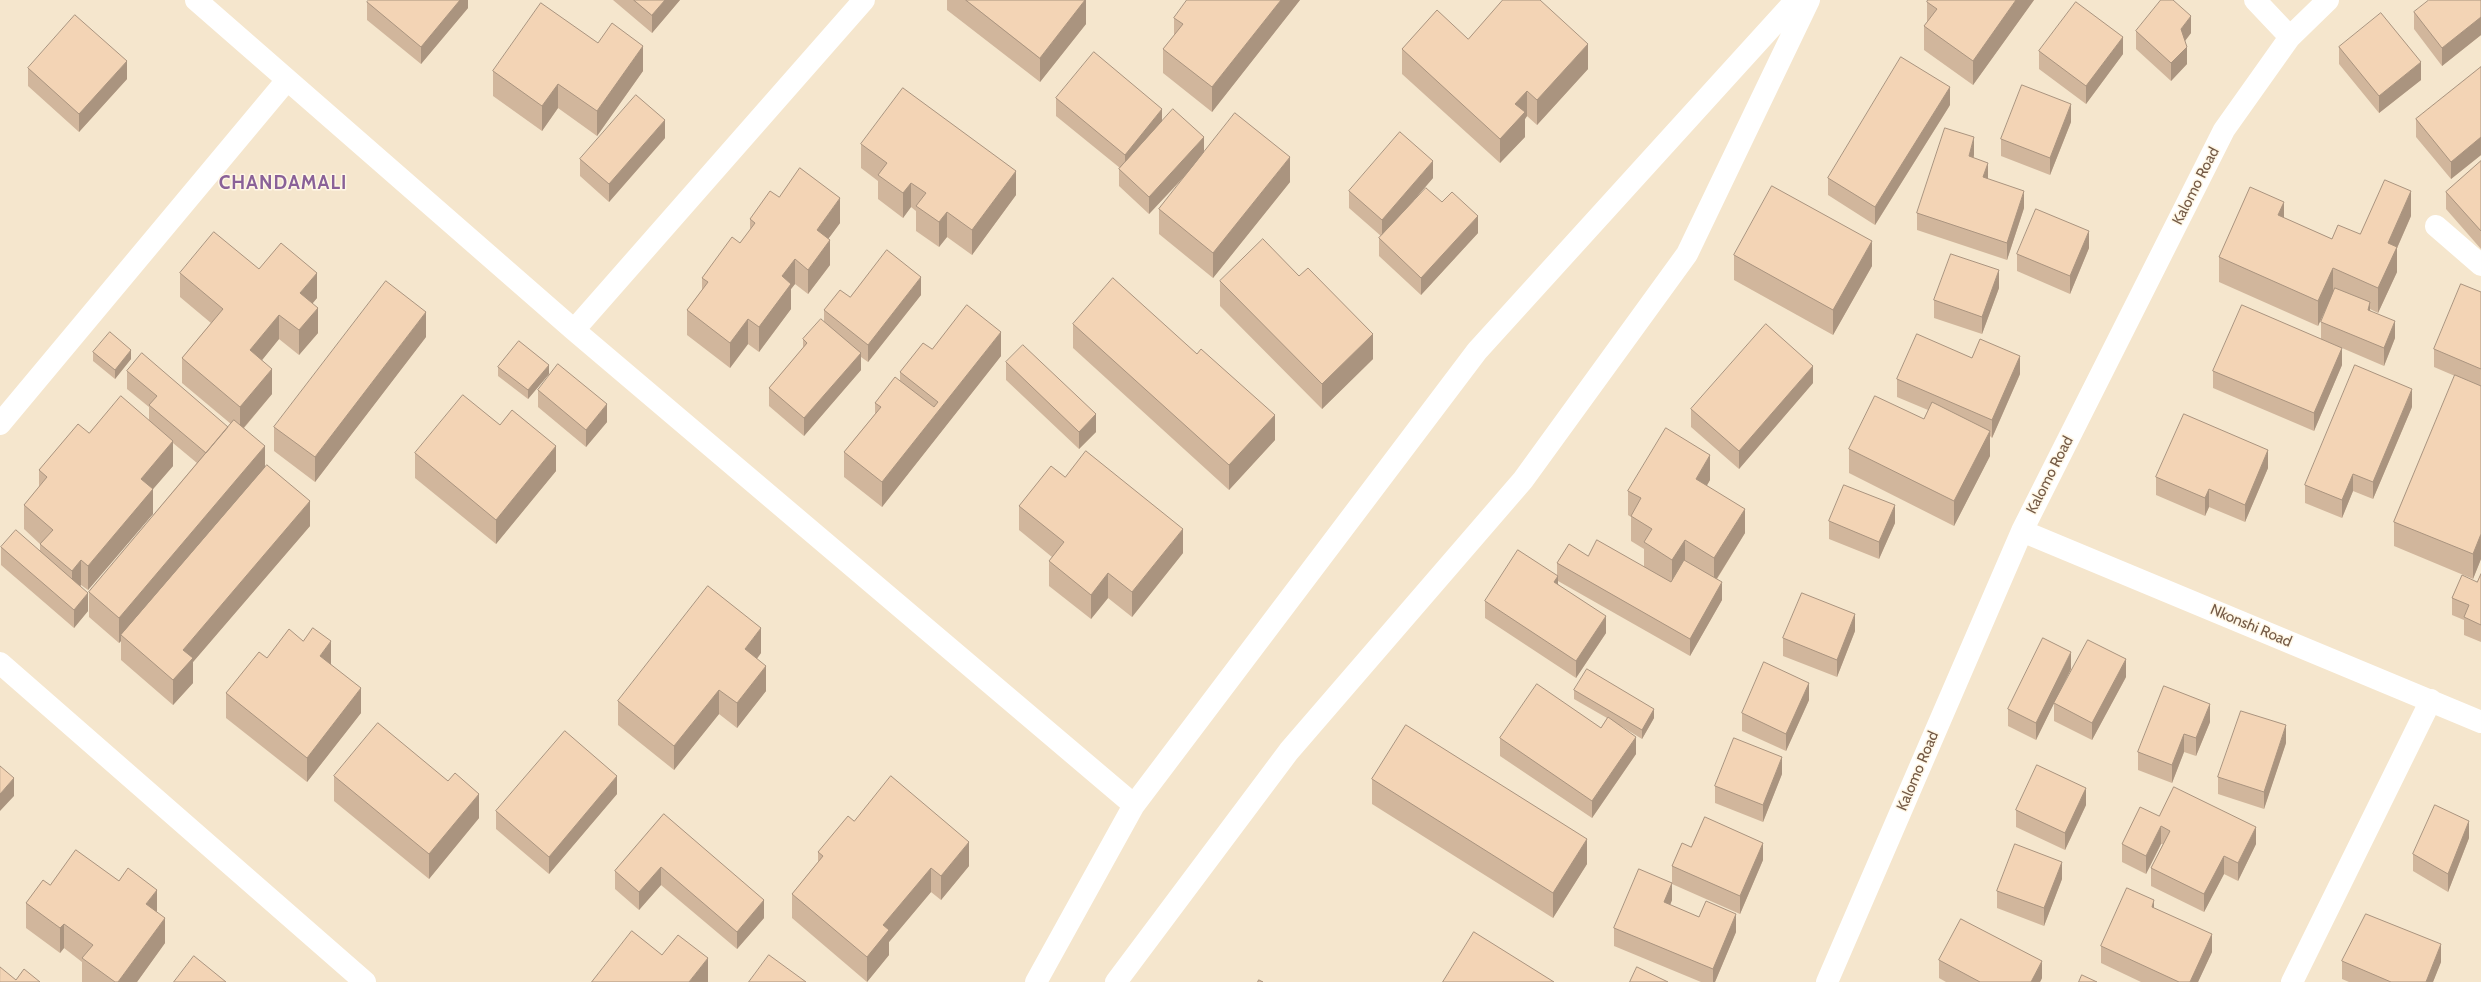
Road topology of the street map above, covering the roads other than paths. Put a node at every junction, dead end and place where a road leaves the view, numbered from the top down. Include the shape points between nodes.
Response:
1 (196, 0) edge
2 (864, 0) edge
3 (1796, 0) edge
4 (1809, 0) edge
5 (2255, 0) edge
6 (2328, 0) edge
7 (2290, 37) junction
8 (287, 80) junction
9 (2436, 226) dead end
10 (2481, 265) edge
11 (574, 330) junction
12 (0, 424) edge
13 (2022, 531) junction
14 (0, 663) edge
15 (2430, 700) junction
16 (2481, 722) edge
17 (1134, 805) junction
18 (365, 982) edge
19 (1036, 982) edge
20 (1116, 982) edge
21 (1827, 982) edge
22 (2292, 982) edge

1 - 8 street
2 - 11 street
3 - 17 street via 1477,350
4 - 20 street via 1687,254 1523,480 1289,751
5 - 7 street
6 - 7 street, Kalomo Road
7 - 13 street, Kalomo Road via 2224,130
8 - 11 street
8 - 12 street
9 - 10 street
11 - 17 street
13 - 15 street, Nkonshi Road
13 - 21 street, Kalomo Road
14 - 18 street
15 - 16 street, Nkonshi Road
15 - 22 street
17 - 19 street

